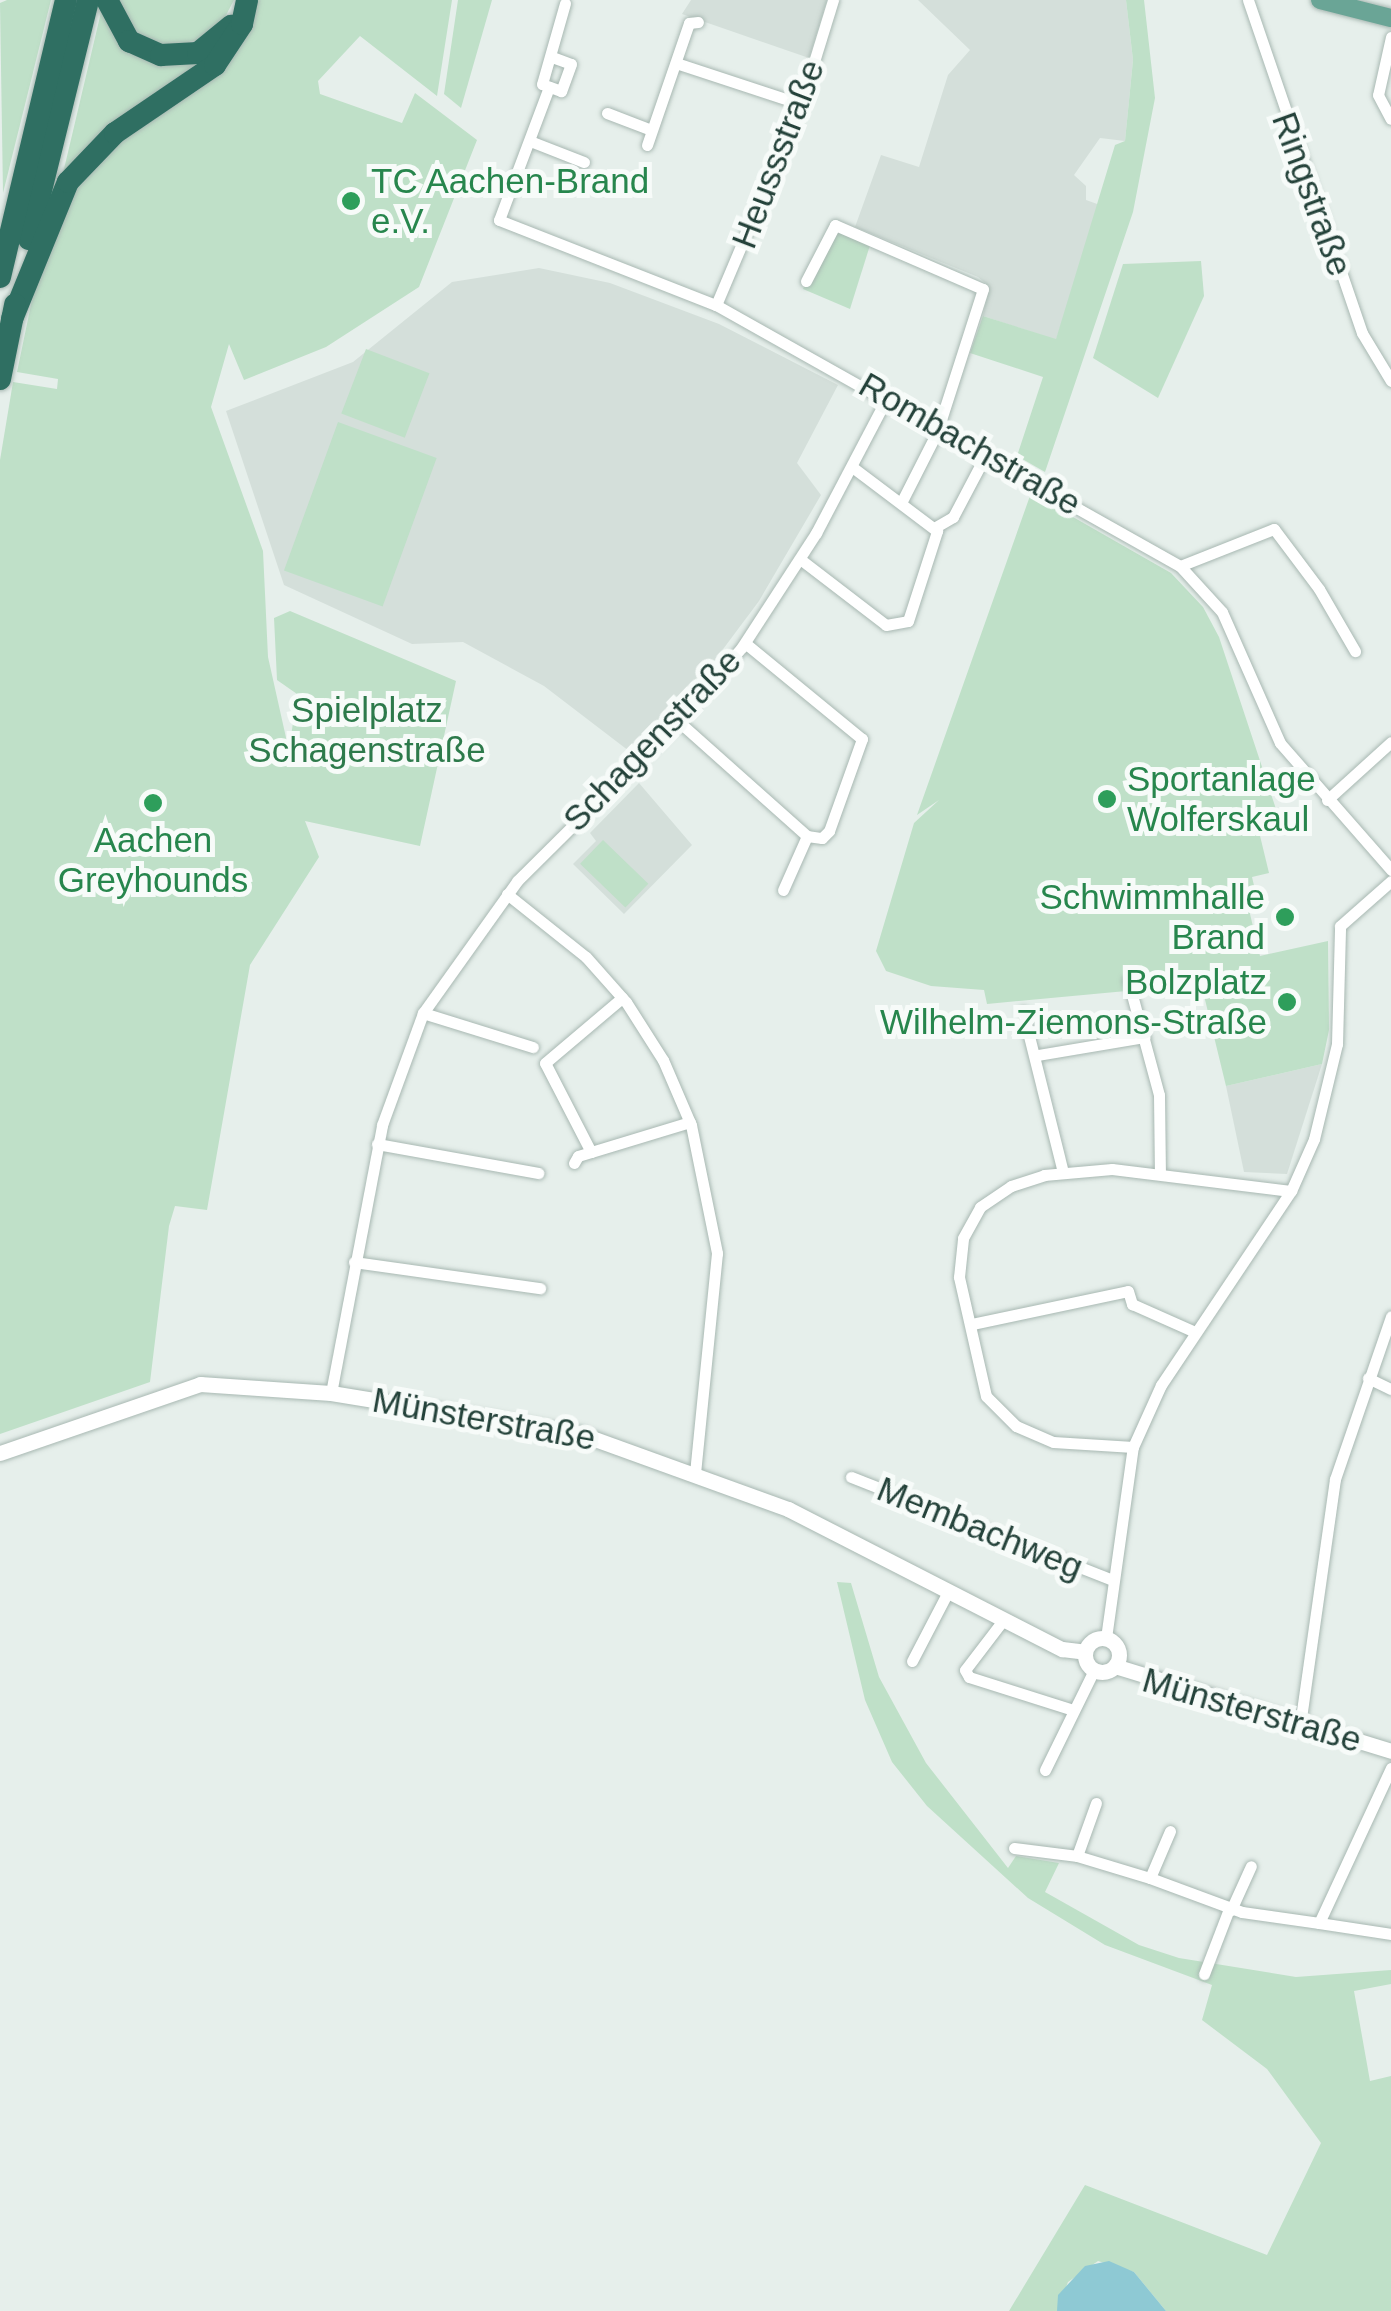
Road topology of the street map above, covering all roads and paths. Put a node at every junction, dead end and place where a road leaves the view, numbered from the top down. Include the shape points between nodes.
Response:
1 (66, 0) edge
2 (88, 0) edge
3 (107, 0) edge
4 (833, 0) edge
5 (1248, 0) edge
6 (1320, 0) edge
7 (247, 1) edge
8 (565, 2) dead end
9 (1391, 18) edge
10 (698, 22) dead end
11 (1391, 38) edge
12 (552, 56) junction
13 (676, 62) junction
14 (549, 87) junction
15 (801, 104) junction
16 (607, 113) dead end
17 (1391, 120) edge
18 (648, 129) junction
19 (530, 141) junction
20 (648, 145) dead end
21 (584, 162) dead end
22 (0, 278) edge
23 (806, 281) dead end
24 (716, 305) junction
25 (12, 319) junction
26 (0, 379) edge
27 (1391, 381) edge
28 (887, 398) junction
29 (936, 432) junction
30 (981, 464) dead end
31 (852, 468) junction
32 (901, 503) junction
33 (934, 528) junction
34 (800, 559) junction
35 (1180, 566) junction
36 (745, 643) junction
37 (1355, 651) dead end
38 (678, 722) junction
39 (1391, 742) edge
40 (1327, 800) junction
41 (807, 836) junction
42 (1391, 870) edge
43 (1391, 881) edge
44 (783, 890) dead end
45 (507, 894) junction
46 (1128, 980) dead end
47 (622, 998) junction
48 (1023, 1012) dead end
49 (423, 1013) junction
50 (1144, 1038) junction
51 (532, 1047) dead end
52 (1038, 1056) junction
53 (690, 1122) junction
54 (378, 1144) junction
55 (591, 1152) junction
56 (574, 1162) dead end
57 (538, 1172) dead end
58 (1064, 1172) junction
59 (1160, 1172) junction
60 (1291, 1190) junction
61 (354, 1262) junction
62 (540, 1288) dead end
63 (1391, 1316) edge
64 (972, 1324) junction
65 (1196, 1332) junction
66 (1368, 1378) junction
67 (1391, 1389) edge
68 (331, 1393) junction
69 (1134, 1447) junction
70 (0, 1453) edge
71 (695, 1472) junction
72 (850, 1477) dead end
73 (1110, 1578) junction
74 (950, 1590) junction
75 (1004, 1619) junction
76 (1106, 1638) junction
77 (1085, 1652) junction
78 (912, 1661) dead end
79 (1114, 1666) junction
80 (1094, 1670) junction
81 (1070, 1709) junction
82 (1300, 1725) junction
83 (1391, 1751) edge
84 (1391, 1768) edge
85 (1045, 1770) dead end
86 (1096, 1803) dead end
87 (1170, 1831) dead end
88 (1014, 1848) dead end
89 (1077, 1856) junction
90 (1251, 1866) dead end
91 (1150, 1878) junction
92 (1230, 1909) junction
93 (1319, 1923) junction
94 (1391, 1934) edge
95 (1204, 1974) dead end

1 - 22 highway
2 - 25 highway
3 - 7 highway via 129,41 144,51 181,56 212,45
4 - 15 street, Heussstraße
5 - 27 street, Ringstraße via 1362,333
6 - 9 main road
7 - 25 highway via 242,24 215,66 115,132 68,182
8 - 12 street
10 - 13 street via 689,23
11 - 17 street via 1378,94
12 - 14 street via 542,84
12 - 14 street via 571,64 561,91
13 - 15 street
13 - 18 street
14 - 19 street
15 - 24 street, Heussstraße
16 - 18 street
18 - 20 street
19 - 21 street
19 - 24 street, Rombachstraße via 499,220
23 - 29 street via 835,225 983,289
24 - 28 street, Rombachstraße
25 - 26 highway
28 - 29 street, Rombachstraße
28 - 31 street, Schagenstraße
29 - 32 street
29 - 35 street, Rombachstraße
30 - 33 street via 953,518
31 - 32 street
31 - 34 street, Schagenstraße
32 - 33 street
33 - 34 street via 938,540 911,616 897,627
34 - 36 street, Schagenstraße
35 - 37 street via 1274,530
35 - 40 street, Rombachstraße via 1214,598 1265,719
36 - 38 street, Schagenstraße
36 - 41 street via 862,739 829,830 822,838
38 - 41 street
38 - 45 street, Schagenstraße
39 - 40 street
40 - 42 street, Rombachstraße
41 - 44 street
43 - 60 street via 1340,926 1337,1044 1314,1140
45 - 47 street via 576,948
45 - 49 street, Schagenstraße
46 - 50 street
47 - 53 street via 663,1060
47 - 55 street via 545,1064
48 - 52 street
49 - 51 street
49 - 54 street, Schagenstraße
50 - 52 street
50 - 59 street via 1162,1114
52 - 58 street
53 - 55 street
53 - 71 street via 718,1262
54 - 57 street
54 - 61 street, Schagenstraße
55 - 56 street
58 - 59 street
58 - 64 street via 1011,1186 980,1206 964,1238 960,1277
59 - 60 street
60 - 65 street
61 - 62 street
61 - 68 street, Schagenstraße
63 - 66 street
64 - 65 street via 1128,1291 1132,1304
64 - 69 street via 986,1396 1016,1426 1053,1442
65 - 69 street via 1161,1385
66 - 67 street
66 - 82 street via 1324,1533
68 - 70 street, Münsterstraße via 200,1384
68 - 71 street, Münsterstraße via 581,1434
69 - 73 street
71 - 74 street, Münsterstraße via 834,1528
72 - 73 street, Membachweg
73 - 76 street
74 - 75 street, Münsterstraße
74 - 78 street
75 - 77 street, Münsterstraße
75 - 81 street via 965,1670 968,1677
76 - 77 street, Münsterstraße
76 - 79 street, Münsterstraße via 1118,1649
77 - 80 street, Münsterstraße
79 - 80 street, Münsterstraße
79 - 82 street, Münsterstraße
80 - 81 street, Münsterstraße
81 - 85 street, Münsterstraße
82 - 83 street, Münsterstraße
84 - 93 street
86 - 89 street
87 - 91 street
88 - 89 street
89 - 91 street
90 - 92 street
91 - 92 street
92 - 93 street
92 - 95 street
93 - 94 street

